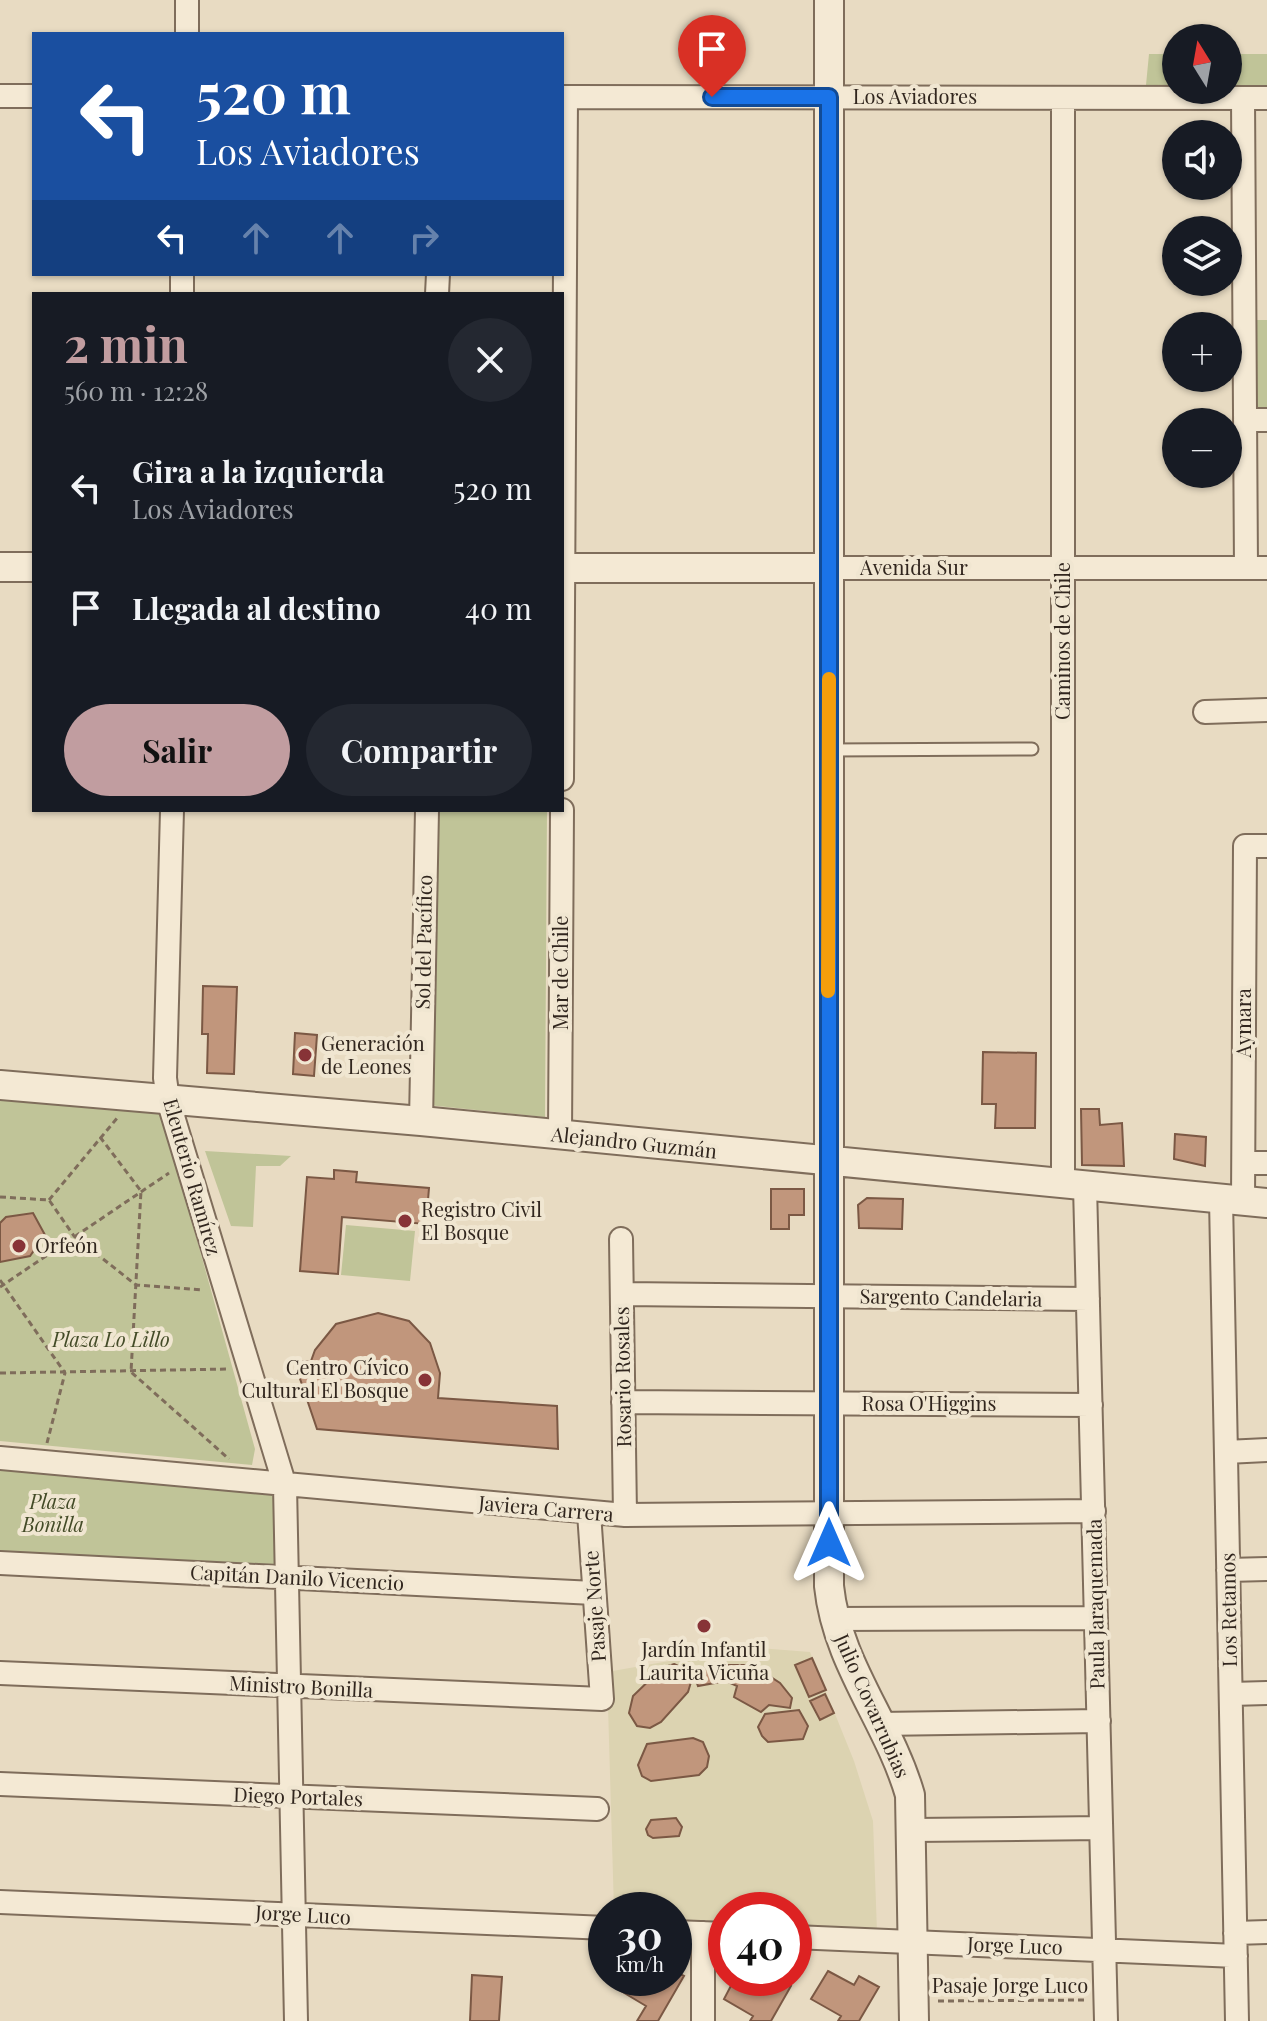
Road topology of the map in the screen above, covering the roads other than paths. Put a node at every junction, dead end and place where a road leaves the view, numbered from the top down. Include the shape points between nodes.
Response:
1 (187, 0) edge
2 (829, 0) edge
3 (187, 32) edge
4 (0, 96) edge
5 (32, 96) edge
6 (564, 97) edge
7 (829, 97) junction
8 (1063, 98) junction
9 (1243, 98) junction
10 (1267, 98) edge
11 (1256, 317) edge
12 (1256, 420) edge
13 (0, 567) edge
14 (32, 567) edge
15 (564, 568) edge
16 (829, 568) junction
17 (1063, 568) junction
18 (1256, 568) edge
19 (1267, 710) edge
20 (1205, 712) dead end
21 (1032, 749) dead end
22 (829, 750) junction
23 (172, 812) edge
24 (427, 812) edge
25 (562, 812) edge
26 (1256, 846) edge
27 (1256, 902) edge
28 (0, 1085) edge
29 (168, 1100) junction
30 (421, 1121) junction
31 (560, 1135) junction
32 (828, 1162) junction
33 (1244, 1163) junction
34 (1267, 1163) edge
35 (1074, 1185) junction
36 (1244, 1201) edge
37 (621, 1239) dead end
38 (623, 1294) junction
39 (829, 1296) junction
40 (1088, 1299) junction
41 (623, 1402) junction
42 (829, 1403) junction
43 (1091, 1405) junction
44 (1267, 1450) edge
45 (1226, 1452) junction
46 (0, 1458) edge
47 (285, 1486) junction
48 (1094, 1511) junction
49 (589, 1513) junction
50 (625, 1515) junction
51 (829, 1516) junction
52 (0, 1563) edge
53 (1267, 1569) edge
54 (1228, 1570) junction
55 (287, 1577) junction
56 (594, 1593) junction
57 (1096, 1618) junction
58 (834, 1619) junction
59 (0, 1673) edge
60 (289, 1686) junction
61 (1267, 1693) edge
62 (1231, 1694) junction
63 (602, 1699) joint
64 (1099, 1721) junction
65 (879, 1724) junction
66 (0, 1784) edge
67 (291, 1797) junction
68 (597, 1809) dead end
69 (1101, 1828) junction
70 (913, 1830) junction
71 (0, 1902) edge
72 (294, 1914) junction
73 (588, 1927) edge
74 (1267, 1932) edge
75 (1235, 1933) junction
76 (812, 1938) edge
77 (914, 1942) junction
78 (1104, 1950) junction
79 (1236, 1956) junction
80 (708, 1984) edge
81 (1106, 2010) edge
82 (914, 2011) edge
83 (296, 2021) edge
84 (703, 2021) edge
85 (1237, 2021) edge

1 - 3 street
2 - 7 street, Julio Covarrubias
4 - 5 street
6 - 7 street, Los Aviadores
7 - 8 street, Los Aviadores
7 - 16 street, Julio Covarrubias
8 - 9 street, Los Aviadores
8 - 17 street, Caminos de Chile
9 - 10 street, Los Aviadores
9 - 11 street
11 - 12 street
12 - 18 street
13 - 14 street
15 - 16 street, Avenida Sur
16 - 17 street, Avenida Sur
16 - 22 street, Julio Covarrubias
17 - 18 street, Avenida Sur
17 - 35 street, Caminos de Chile
19 - 20 street
21 - 22 lane
22 - 32 street, Julio Covarrubias
23 - 29 street, Eleuterio Ramírez
24 - 30 street, Sol del Pacífico
25 - 31 street, Mar de Chile
26 - 27 street, Aymara
27 - 33 street, Aymara
28 - 29 street, Alejandro Guzmán
29 - 30 street, Alejandro Guzmán
29 - 47 street, Eleuterio Ramírez
30 - 31 street, Alejandro Guzmán
31 - 32 street, Alejandro Guzmán
32 - 35 street, Alejandro Guzmán
32 - 39 street, Julio Covarrubias
33 - 34 street
33 - 36 street, Aymara
35 - 36 street, Alejandro Guzmán
35 - 40 street, Paula Jaraquemada
36 - 45 street, Los Retamos
37 - 38 street, Rosario Rosales
38 - 39 street, Sargento Candelaria
38 - 41 street, Rosario Rosales
39 - 40 street, Sargento Candelaria
39 - 42 street, Julio Covarrubias
40 - 43 street, Paula Jaraquemada
41 - 42 street, Rosa O'Higgins
41 - 50 street, Rosario Rosales
42 - 43 street, Rosa O'Higgins
42 - 51 street, Julio Covarrubias
43 - 48 street, Paula Jaraquemada
44 - 45 street
45 - 54 street, Los Retamos
46 - 47 street, Javiera Carrera
47 - 49 street, Javiera Carrera
47 - 55 street, Eleuterio Ramírez
48 - 51 street, Javiera Carrera
48 - 57 street, Paula Jaraquemada
49 - 50 street, Javiera Carrera
49 - 56 street, Pasaje Norte
50 - 51 street, Javiera Carrera
51 - 58 street, Julio Covarrubias
52 - 55 street, Capitán Danilo Vicencio
53 - 54 street
54 - 62 street, Los Retamos
55 - 56 street, Capitán Danilo Vicencio
55 - 60 street, Eleuterio Ramírez
56 - 63 street, Pasaje Norte
57 - 58 street
57 - 64 street, Paula Jaraquemada
58 - 65 street, Julio Covarrubias
59 - 60 street, Ministro Bonilla
60 - 63 street, Ministro Bonilla
60 - 67 street, Eleuterio Ramírez
61 - 62 street
62 - 75 street, Los Retamos
64 - 65 street
64 - 69 street, Paula Jaraquemada
65 - 70 street, Julio Covarrubias via 905,1777
66 - 67 street, Diego Portales
67 - 68 street, Diego Portales
67 - 72 street, Eleuterio Ramírez
69 - 70 street
69 - 78 street, Paula Jaraquemada
70 - 77 street, Julio Covarrubias
71 - 72 street, Jorge Luco
72 - 73 street, Jorge Luco
72 - 83 street, Eleuterio Ramírez
74 - 75 street
75 - 79 street, Los Retamos
76 - 77 street, Jorge Luco
77 - 78 street, Jorge Luco
77 - 82 street, Julio Covarrubias
78 - 79 street, Jorge Luco
78 - 81 street, Paula Jaraquemada
79 - 85 street, Los Retamos
80 - 84 street

